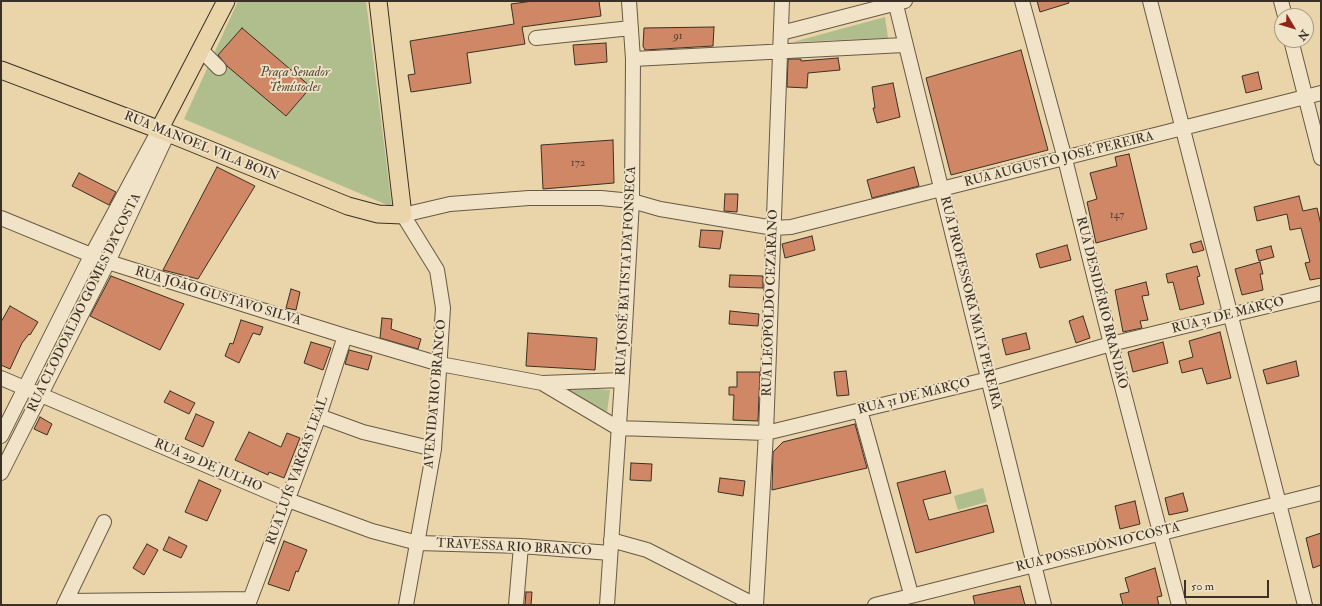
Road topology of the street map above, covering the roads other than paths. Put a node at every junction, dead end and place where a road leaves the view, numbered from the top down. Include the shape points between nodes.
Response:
1 (226, 1) edge
2 (378, 1) edge
3 (629, 1) edge
4 (782, 1) edge
5 (1022, 1) edge
6 (1150, 1) edge
7 (898, 2) edge
8 (631, 28) junction
9 (781, 32) junction
10 (536, 38) dead end
11 (904, 45) junction
12 (1293, 48) edge
13 (200, 50) junction
14 (780, 50) junction
15 (633, 59) junction
16 (219, 68) dead end
17 (1, 70) edge
18 (1321, 93) edge
19 (1306, 97) junction
20 (1183, 129) junction
21 (164, 132) junction
22 (1321, 158) edge
23 (1065, 159) junction
24 (942, 190) junction
25 (632, 201) junction
26 (403, 215) junction
27 (1, 218) edge
28 (774, 228) junction
29 (91, 256) junction
30 (108, 262) junction
31 (1321, 293) edge
32 (1231, 314) junction
33 (345, 336) junction
34 (1111, 344) junction
35 (440, 364) junction
36 (1, 378) edge
37 (989, 379) junction
38 (622, 380) junction
39 (542, 383) junction
40 (25, 389) junction
41 (40, 395) junction
42 (860, 410) junction
43 (319, 416) junction
44 (618, 428) junction
45 (766, 433) junction
46 (1, 436) edge
47 (434, 449) junction
48 (1, 473) edge
49 (1321, 493) edge
50 (288, 500) junction
51 (1278, 503) junction
52 (104, 522) dead end
53 (1160, 533) junction
54 (418, 543) junction
55 (521, 546) junction
56 (610, 546) junction
57 (1034, 564) junction
58 (911, 594) junction
59 (249, 602) edge
60 (65, 603) edge
61 (406, 605) edge
62 (516, 605) edge
63 (607, 605) edge
64 (756, 605) edge
65 (875, 605) edge
66 (1044, 605) edge
67 (1179, 605) edge
68 (1305, 605) edge

1 - 13 main road
2 - 26 main road
3 - 8 street, RUA JOSÉ BATISTA DA FONSECA
4 - 9 street, RUA LEOPOLDO CEZARANO
5 - 23 street, RUA DESIDÉRIO BRANDÃO
6 - 20 street
7 - 9 street
7 - 11 street, RUA PROFESSORA MATA PEREIRA
8 - 10 street
8 - 15 street, RUA JOSÉ BATISTA DA FONSECA
9 - 14 street, RUA LEOPOLDO CEZARANO
11 - 14 street
11 - 24 street, RUA PROFESSORA MATA PEREIRA
12 - 19 street
13 - 16 street
13 - 21 main road
14 - 15 street
14 - 28 street, RUA LEOPOLDO CEZARANO
15 - 25 street, RUA JOSÉ BATISTA DA FONSECA
17 - 21 main road, RUA MANOEL VILA BOIN
18 - 19 street, RUA AUGUSTO JOSÉ PEREIRA
19 - 20 street, RUA AUGUSTO JOSÉ PEREIRA
19 - 22 street
20 - 23 street, RUA AUGUSTO JOSÉ PEREIRA
20 - 32 street
21 - 26 main road, RUA MANOEL VILA BOIN via 348,206 378,214
21 - 29 street, RUA CLODOALDO GOMES DA COSTA
21 - 30 street, RUA CLODOALDO GOMES DA COSTA
23 - 24 street, RUA AUGUSTO JOSÉ PEREIRA
23 - 34 street, RUA DESIDÉRIO BRANDÃO
24 - 28 street, RUA AUGUSTO JOSÉ PEREIRA via 805,225
24 - 37 street, RUA PROFESSORA MATA PEREIRA
25 - 26 street, RUA AUGUSTO JOSÉ PEREIRA via 601,198 529,198 450,204
25 - 28 street, RUA AUGUSTO JOSÉ PEREIRA via 660,209
25 - 38 street, RUA JOSÉ BATISTA DA FONSECA
26 - 35 street, AVENIDA RIO BRANCO via 437,270 443,308
27 - 29 street, RUA JOÃO GUSTAVO SILVA
28 - 45 street, RUA LEOPOLDO CEZARANO
29 - 30 street, RUA JOÃO GUSTAVO SILVA
29 - 40 street, RUA CLODOALDO GOMES DA COSTA
30 - 33 street, RUA JOÃO GUSTAVO SILVA
30 - 41 street, RUA CLODOALDO GOMES DA COSTA
31 - 32 street, RUA 31 DE MARÇO
32 - 34 street, RUA 31 DE MARÇO
32 - 51 street
33 - 35 street, RUA JOÃO GUSTAVO SILVA
33 - 43 street, RUA LUÍS VARGAS LEAL
34 - 37 street, RUA 31 DE MARÇO
34 - 53 street, RUA DESIDÉRIO BRANDÃO
35 - 39 street, RUA JOÃO GUSTAVO SILVA
35 - 47 street, AVENIDA RIO BRANCO
36 - 40 street, RUA 29 DE JULHO
37 - 42 street, RUA 31 DE MARÇO
37 - 57 street, RUA PROFESSORA MATA PEREIRA
38 - 39 street
38 - 44 street, RUA JOSÉ BATISTA DA FONSECA
39 - 44 street
40 - 41 street, RUA 29 DE JULHO
40 - 46 street, RUA CLODOALDO GOMES DA COSTA
41 - 48 street, RUA CLODOALDO GOMES DA COSTA
41 - 50 street, RUA 29 DE JULHO
42 - 45 street, RUA 31 DE MARÇO
42 - 58 street
43 - 47 street via 369,434
43 - 50 street, RUA LUÍS VARGAS LEAL
44 - 45 street, RUA 31 DE MARÇO
44 - 56 street, RUA JOSÉ BATISTA DA FONSECA
45 - 64 street, RUA LEOPOLDO CEZARANO
47 - 54 street, AVENIDA RIO BRANCO
49 - 51 street, RUA POSSEDÔNIO COSTA
50 - 54 street, RUA 29 DE JULHO via 366,530
50 - 59 street, RUA LUÍS VARGAS LEAL
51 - 53 street, RUA POSSEDÔNIO COSTA
51 - 68 street
52 - 60 street
53 - 57 street, RUA POSSEDÔNIO COSTA
53 - 67 street, RUA DESIDÉRIO BRANDÃO
54 - 55 street, TRAVESSA RIO BRANCO
54 - 61 street, AVENIDA RIO BRANCO
55 - 56 street, TRAVESSA RIO BRANCO
55 - 62 street
56 - 63 street, RUA JOSÉ BATISTA DA FONSECA
56 - 64 street, TRAVESSA RIO BRANCO via 647,550
57 - 58 street, RUA POSSEDÔNIO COSTA
57 - 66 street, RUA PROFESSORA MATA PEREIRA
58 - 65 street, RUA POSSEDÔNIO COSTA
59 - 60 street

